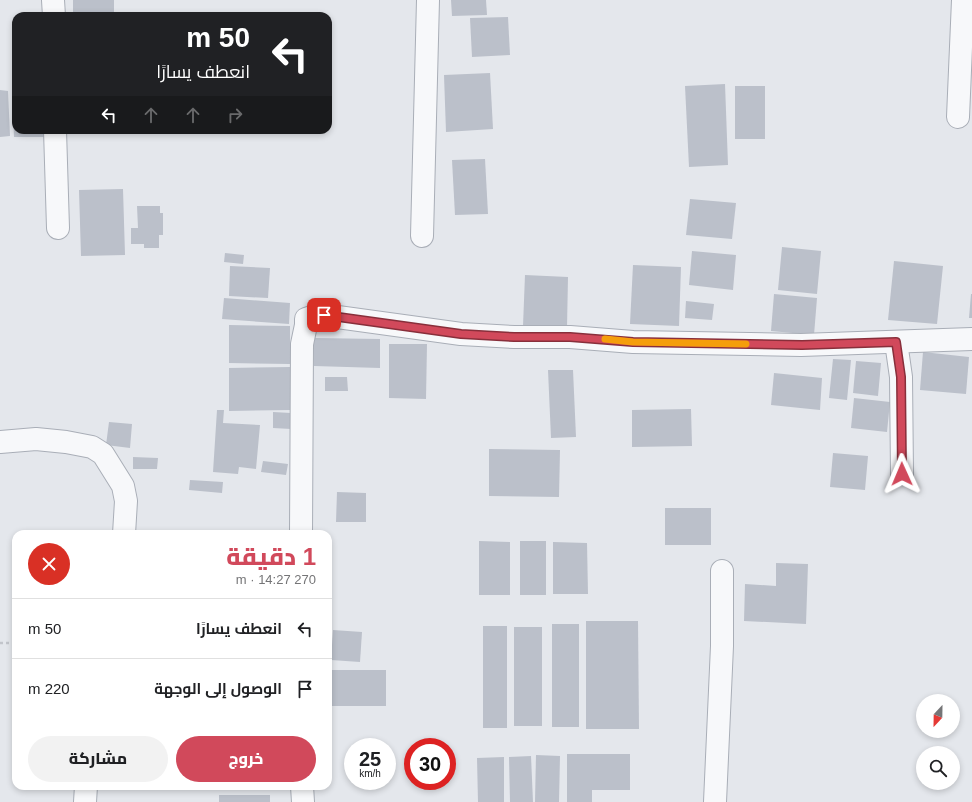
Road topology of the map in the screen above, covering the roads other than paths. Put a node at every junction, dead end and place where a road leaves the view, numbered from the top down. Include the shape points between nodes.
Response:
1 (54, 0) edge
2 (428, 0) edge
3 (963, 0) edge
4 (54, 12) edge
5 (958, 117) dead end
6 (55, 134) edge
7 (58, 228) dead end
8 (422, 236) dead end
9 (972, 339) edge
10 (896, 342) junction
11 (0, 442) edge
12 (902, 474) dead end
13 (124, 530) edge
14 (301, 530) edge
15 (722, 571) dead end
16 (86, 790) edge
17 (302, 790) edge
18 (85, 802) edge
19 (302, 802) edge
20 (715, 802) edge

1 - 4 street
2 - 8 street
3 - 5 street
6 - 7 street
9 - 10 street
10 - 12 street via 901,377
10 - 14 street via 802,345 514,337 461,334 324,315 315,316 306,319 302,344
11 - 13 street via 36,439 66,442 92,448 103,454 123,486 126,500
15 - 20 street via 722,646
16 - 18 street
17 - 19 street

